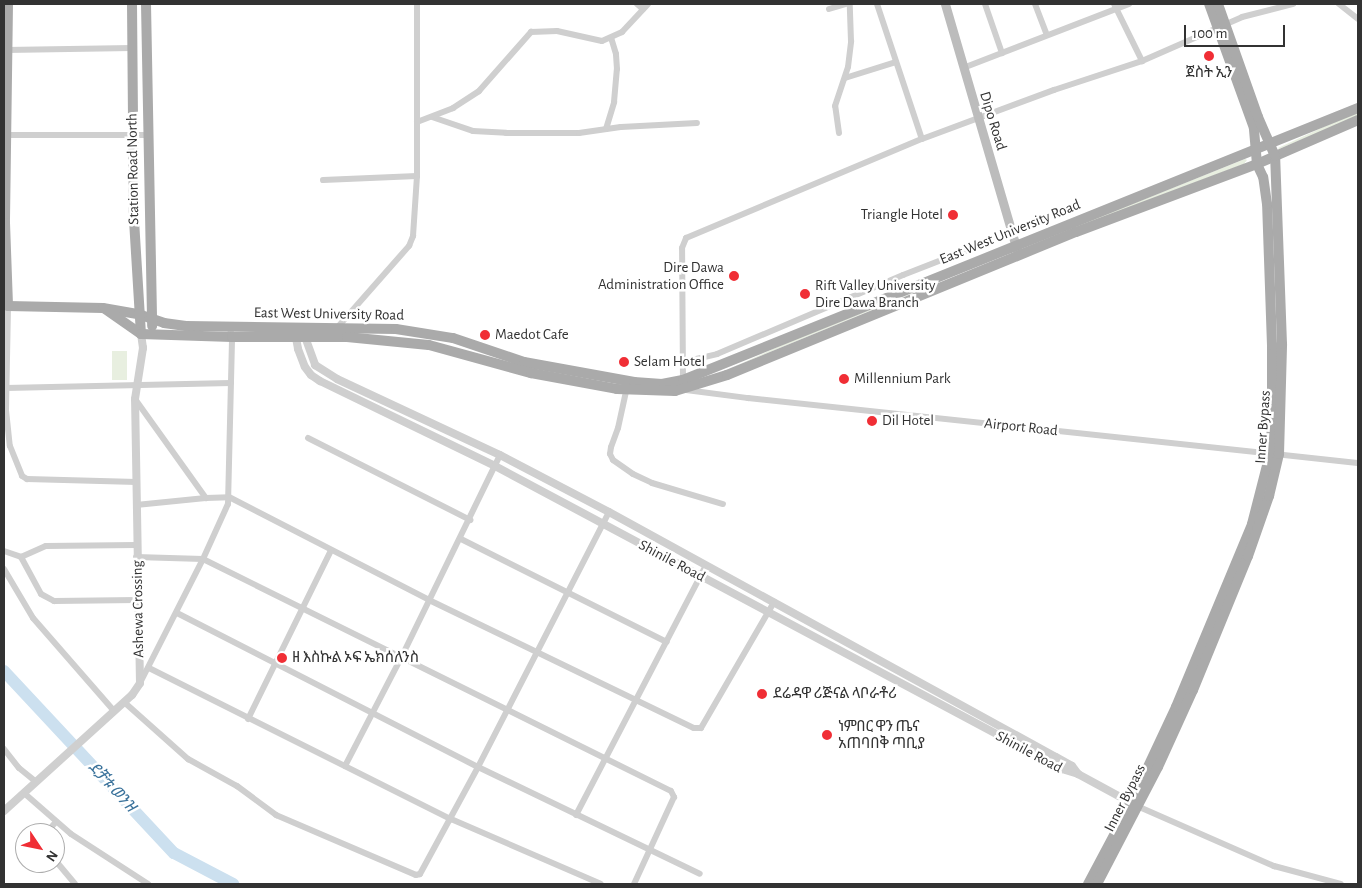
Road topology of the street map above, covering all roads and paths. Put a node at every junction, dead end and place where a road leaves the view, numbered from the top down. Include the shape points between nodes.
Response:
1 (8, 4) edge
2 (132, 4) edge
3 (146, 4) edge
4 (417, 4) edge
5 (637, 4) edge
6 (845, 4) edge
7 (850, 4) edge
8 (877, 4) edge
9 (945, 4) edge
10 (986, 4) edge
11 (1035, 4) edge
12 (1129, 4) edge
13 (1209, 4) edge
14 (1218, 4) edge
15 (1293, 4) edge
16 (1339, 4) edge
17 (646, 6) edge
18 (1115, 6) edge
19 (829, 9) dead end
20 (1358, 19) edge
21 (1222, 27) junction
22 (1047, 35) junction
23 (611, 38) junction
24 (132, 48) junction
25 (5, 50) edge
26 (1002, 53) junction
27 (1142, 61) junction
28 (896, 62) junction
29 (963, 68) junction
30 (844, 78) junction
31 (1358, 108) edge
32 (432, 117) junction
33 (979, 119) junction
34 (1358, 120) edge
35 (417, 122) junction
36 (697, 123) dead end
37 (606, 129) junction
38 (840, 133) dead end
39 (5, 135) edge
40 (134, 136) junction
41 (147, 136) junction
42 (922, 139) junction
43 (1270, 145) junction
44 (1256, 150) junction
45 (1275, 156) junction
46 (1257, 164) junction
47 (417, 176) junction
48 (323, 180) dead end
49 (4, 223) edge
50 (1011, 233) junction
51 (1017, 251) junction
52 (939, 277) junction
53 (943, 288) junction
54 (8, 306) junction
55 (104, 308) junction
56 (141, 315) junction
57 (152, 320) junction
58 (338, 326) junction
59 (300, 332) junction
60 (418, 332) junction
61 (231, 333) junction
62 (146, 334) junction
63 (333, 337) junction
64 (416, 344) junction
65 (683, 362) junction
66 (231, 383) junction
67 (627, 385) junction
68 (684, 385) junction
69 (136, 386) junction
70 (6, 388) junction
71 (135, 399) junction
72 (308, 438) dead end
73 (7, 447) edge
74 (1274, 454) junction
75 (500, 455) junction
76 (1358, 463) edge
77 (495, 466) junction
78 (137, 482) junction
79 (229, 497) junction
80 (206, 498) junction
81 (723, 504) dead end
82 (136, 505) junction
83 (609, 512) junction
84 (470, 520) junction
85 (603, 523) junction
86 (460, 539) junction
87 (136, 545) junction
88 (331, 550) junction
89 (4, 551) edge
90 (21, 557) junction
91 (136, 557) junction
92 (203, 559) junction
93 (706, 565) junction
94 (4, 569) edge
95 (701, 576) junction
96 (568, 591) junction
97 (137, 600) junction
98 (429, 600) junction
99 (774, 602) junction
100 (303, 608) junction
101 (768, 612) junction
102 (177, 613) junction
103 (667, 642) junction
104 (536, 651) junction
105 (139, 656) junction
106 (155, 656) junction
107 (402, 656) junction
108 (275, 663) junction
109 (149, 668) junction
110 (140, 683) junction
111 (637, 699) junction
112 (124, 702) junction
113 (507, 710) junction
114 (114, 711) junction
115 (372, 713) junction
116 (248, 718) junction
117 (4, 749) edge
118 (607, 758) junction
119 (345, 766) junction
120 (478, 767) junction
121 (1078, 774) junction
122 (36, 782) junction
123 (24, 793) junction
124 (1134, 805) junction
125 (4, 811) edge
126 (576, 815) junction
127 (451, 819) junction
128 (56, 822) joint
129 (650, 848) junction
130 (65, 872) edge
131 (700, 874) dead end
132 (1314, 882) edge
133 (75, 884) edge
134 (148, 884) edge
135 (601, 884) edge
136 (634, 884) edge
137 (1088, 884) edge
138 (1097, 884) edge
139 (1341, 884) edge

1 - 25 main road
2 - 24 main road, Station Road North
3 - 41 main road, Station Road North
4 - 35 street
5 - 17 street
6 - 19 street
7 - 30 street via 851,41
8 - 28 street
9 - 29 main road, Dipo Road
10 - 26 street
11 - 22 street
12 - 18 street
13 - 21 main road, Inner Bypass
14 - 21 main road, Inner Bypass
15 - 21 street via 1242,17
16 - 20 street
17 - 23 street via 622,32
18 - 22 street
18 - 27 street
21 - 27 street
21 - 43 main road, Inner Bypass
21 - 44 main road, Inner Bypass via 1254,128
22 - 26 street
23 - 32 street via 594,40 557,31 531,32 484,86 452,108
23 - 37 street via 617,69 614,102
24 - 25 street
24 - 40 main road, Station Road North
25 - 39 main road
26 - 29 street
27 - 33 street
28 - 30 street
28 - 42 street
29 - 33 main road, Dipo Road
30 - 38 street via 835,106
31 - 43 main road, East West University Road
32 - 35 street
32 - 37 street via 473,131 579,132
33 - 42 street
33 - 50 main road, Dipo Road
34 - 45 main road, East West University Road
35 - 47 street
36 - 37 street
39 - 40 street
39 - 49 main road
40 - 41 street
40 - 56 main road, Station Road North via 134,220
41 - 57 main road, Station Road North
42 - 65 street via 686,238 682,248
43 - 44 main road, East West University Road
43 - 45 main road, Inner Bypass
44 - 46 main road, Inner Bypass
44 - 51 main road, East West University Road
45 - 46 main road, East West University Road
45 - 74 main road, Inner Bypass via 1282,344
46 - 51 main road, East West University Road
46 - 74 main road, Inner Bypass via 1263,176 1270,230
47 - 48 street
47 - 58 street via 415,228 409,246
49 - 54 main road
50 - 51 main road, Dipo Road
50 - 65 street via 717,354
51 - 52 main road, East West University Road
51 - 53 main road, East West University Road
52 - 53 main road
52 - 68 main road, East West University Road
53 - 68 main road, East West University Road
54 - 55 main road, East West University Road
54 - 70 street
55 - 56 main road, East West University Road
55 - 62 main road
56 - 57 main road, East West University Road
56 - 62 main road, Station Road North
57 - 61 main road, East West University Road
57 - 62 main road, Station Road North
58 - 59 main road, East West University Road
58 - 60 main road, East West University Road
58 - 63 street
59 - 61 main road, East West University Road
59 - 63 main road, East West University Road
59 - 75 street, Shinile Road via 315,365 337,379
59 - 77 street, Shinile Road via 302,360 311,375
60 - 64 main road
60 - 67 main road, East West University Road via 453,338 524,362
61 - 62 main road, East West University Road
61 - 66 street
62 - 69 street, Ashewa Crossing
63 - 64 main road, East West University Road
64 - 67 main road, East West University Road via 531,373
65 - 68 street
66 - 69 street
66 - 79 street
67 - 68 main road, East West University Road via 675,391
67 - 81 street via 611,447 613,460 652,483
68 - 74 street, Airport Road via 748,398
69 - 70 street
69 - 71 street, Ashewa Crossing
70 - 73 street
71 - 78 street, Ashewa Crossing
71 - 80 street
72 - 84 street
73 - 78 street via 22,476 27,479
74 - 76 street, Airport Road
74 - 124 main road, Inner Bypass via 1252,524 1180,709
75 - 77 street
75 - 83 street, Shinile Road
77 - 84 street
77 - 85 street, Shinile Road
78 - 82 street, Ashewa Crossing
79 - 80 street
79 - 88 street
79 - 92 street via 224,517
80 - 82 street
82 - 87 street, Ashewa Crossing
83 - 85 street
83 - 93 street, Shinile Road
84 - 86 street
85 - 95 street, Shinile Road
85 - 96 street
86 - 96 street
86 - 98 street
87 - 90 street via 46,546
87 - 91 street, Ashewa Crossing
88 - 98 street
88 - 100 street
89 - 90 street
90 - 97 street via 41,594 54,601
91 - 92 street
91 - 97 street, Ashewa Crossing
92 - 100 street
92 - 102 street
93 - 95 street
93 - 99 street, Shinile Road
94 - 114 street via 33,618
95 - 101 street, Shinile Road
95 - 103 street
96 - 103 street
96 - 104 street
97 - 105 street, Ashewa Crossing
98 - 104 street
98 - 107 street
99 - 101 street
99 - 121 street, Shinile Road via 1072,766
100 - 107 street
100 - 108 street
101 - 111 street via 700,729
101 - 121 street, Shinile Road via 1062,770
102 - 106 street
102 - 108 street
103 - 111 street
104 - 111 street
104 - 113 street
105 - 106 street
105 - 110 street, Ashewa Crossing
106 - 109 street
107 - 113 street
107 - 115 street
108 - 115 street
108 - 116 street
109 - 110 street
109 - 116 street
110 - 112 street
111 - 118 street
112 - 114 street
112 - 127 street via 188,758 237,786 276,814 416,875 422,872
113 - 118 street
113 - 120 street
114 - 122 street
115 - 119 street
115 - 120 street
116 - 119 street
117 - 122 street via 18,768
118 - 126 street
118 - 129 street via 673,794
119 - 127 street
120 - 126 street
120 - 127 street
121 - 124 street, Shinile Road
122 - 123 street
123 - 125 street
123 - 128 street
124 - 132 street, Shinile Road
124 - 137 main road, Inner Bypass
124 - 138 main road, Inner Bypass
126 - 129 street
127 - 135 street
128 - 134 street
129 - 131 street
129 - 136 street
130 - 133 street
132 - 139 street, Shinile Road

